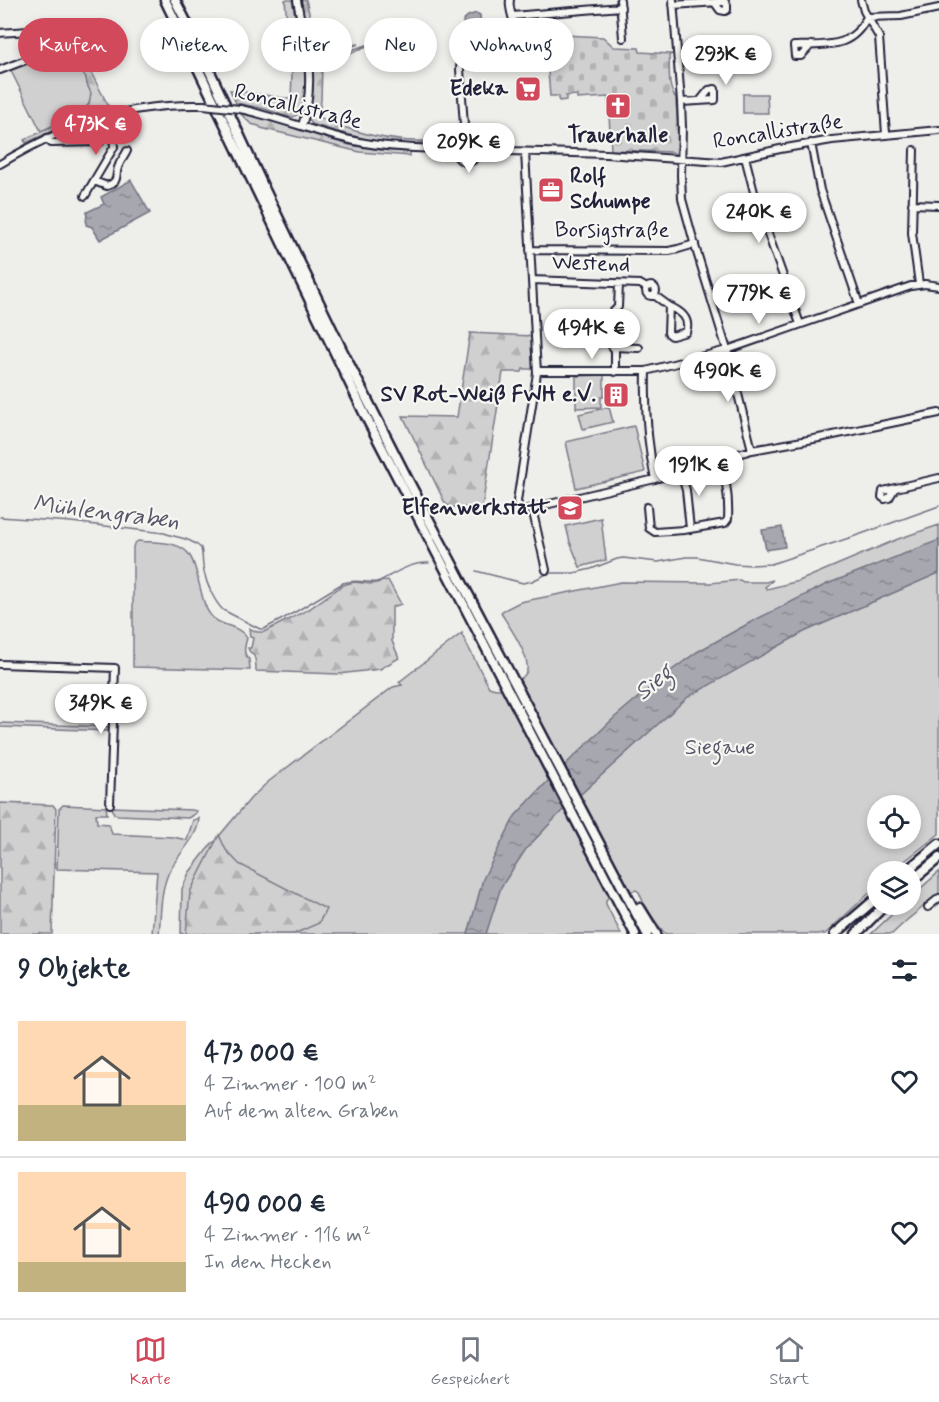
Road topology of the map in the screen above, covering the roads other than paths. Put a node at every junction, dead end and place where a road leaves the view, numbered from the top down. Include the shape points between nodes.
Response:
1 (165, 0) edge
2 (175, 0) edge
3 (297, 0) edge
4 (509, 0) edge
5 (861, 0) edge
6 (620, 3) edge
7 (673, 3) edge
8 (715, 3) dead end
9 (939, 8) edge
10 (512, 16) junction
11 (867, 17) junction
12 (0, 33) edge
13 (624, 38) dead end
14 (811, 45) dead end
15 (0, 70) edge
16 (700, 101) dead end
17 (681, 102) junction
18 (107, 115) junction
19 (302, 126) junction
20 (939, 130) edge
21 (885, 134) junction
22 (47, 138) junction
23 (465, 139) junction
24 (100, 142) dead end
25 (811, 143) junction
26 (455, 150) junction
27 (478, 150) junction
28 (914, 150) dead end
29 (127, 152) dead end
30 (525, 152) junction
31 (745, 156) junction
32 (682, 159) junction
33 (0, 164) edge
34 (94, 181) junction
35 (85, 196) dead end
36 (912, 204) junction
37 (939, 205) edge
38 (695, 244) junction
39 (530, 250) junction
40 (532, 280) junction
41 (619, 284) junction
42 (919, 284) junction
43 (939, 286) edge
44 (859, 304) junction
45 (669, 306) junction
46 (800, 324) junction
47 (559, 329) dead end
48 (607, 331) junction
49 (612, 346) junction
50 (639, 348) dead end
51 (727, 350) junction
52 (537, 371) junction
53 (646, 371) junction
54 (615, 372) junction
55 (939, 412) edge
56 (752, 450) junction
57 (720, 460) junction
58 (680, 471) junction
59 (939, 478) edge
60 (655, 479) junction
61 (894, 488) dead end
62 (646, 507) dead end
63 (532, 508) junction
64 (690, 529) junction
65 (546, 570) dead end
66 (0, 664) edge
67 (110, 804) dead end
68 (939, 844) edge
69 (939, 858) edge
70 (918, 861) edge
71 (921, 873) edge
72 (628, 892) junction
73 (939, 898) edge
74 (867, 907) edge
75 (867, 907) edge
76 (928, 907) dead end
77 (876, 915) edge
78 (879, 915) edge
79 (635, 934) edge
80 (647, 934) edge
81 (656, 934) edge
82 (835, 934) edge
83 (844, 934) edge
84 (856, 934) edge
85 (863, 934) edge

1 - 79 highway via 366,417
2 - 72 highway via 408,480
3 - 19 street via 310,81
4 - 10 street
5 - 11 street
6 - 10 street
6 - 13 street
7 - 8 street
7 - 17 street
9 - 11 street via 901,16
10 - 23 street via 513,42 472,48 461,61
11 - 14 street via 846,41
11 - 21 street via 879,37
12 - 15 street via 75,32 85,37
16 - 17 street
17 - 32 street
18 - 19 street, Roncallistraße, bridge via 155,106 203,105 240,109
18 - 22 street, Roncallistraße
18 - 34 street via 114,147
19 - 26 street, Roncallistraße via 372,144
20 - 21 street, Roncallistraße
21 - 25 street, Roncallistraße
22 - 24 street via 51,143
22 - 33 street, Roncallistraße
23 - 26 street
23 - 27 street via 475,143
25 - 31 street, Roncallistraße
25 - 44 street via 820,190
26 - 27 street via 458,158 466,162 475,159
27 - 30 street, Roncallistraße
28 - 36 street
29 - 34 street via 113,183 107,186
30 - 32 street, Roncallistraße
30 - 39 street
31 - 32 street, Roncallistraße via 721,162
31 - 46 street
32 - 38 street via 682,199
34 - 35 street
36 - 37 street
36 - 42 street
38 - 39 street, Borsigstraße via 669,251
38 - 51 street
39 - 40 street
40 - 41 street, Westend
40 - 52 street
41 - 45 street, Westend via 640,284 647,288 649,296 654,295
41 - 48 street via 618,307
42 - 43 street
42 - 44 street
44 - 46 street
45 - 45 street, Westend via 668,333 672,336 686,332 685,317
46 - 51 street
47 - 48 street
48 - 49 street
49 - 50 street
49 - 54 street
51 - 53 street
51 - 56 street
52 - 54 street
52 - 63 street via 517,501 520,511
53 - 54 street
53 - 60 street via 645,406
55 - 56 street
56 - 57 street
57 - 58 street
57 - 64 street via 728,520
58 - 60 street
58 - 64 street
59 - 61 street
60 - 63 street
62 - 64 street via 652,531
63 - 65 street
66 - 67 street via 115,668
68 - 70 highway
69 - 71 highway
72 - 80 highway
72 - 81 highway
73 - 76 street
74 - 82 highway
75 - 83 highway
77 - 84 highway
78 - 85 highway

